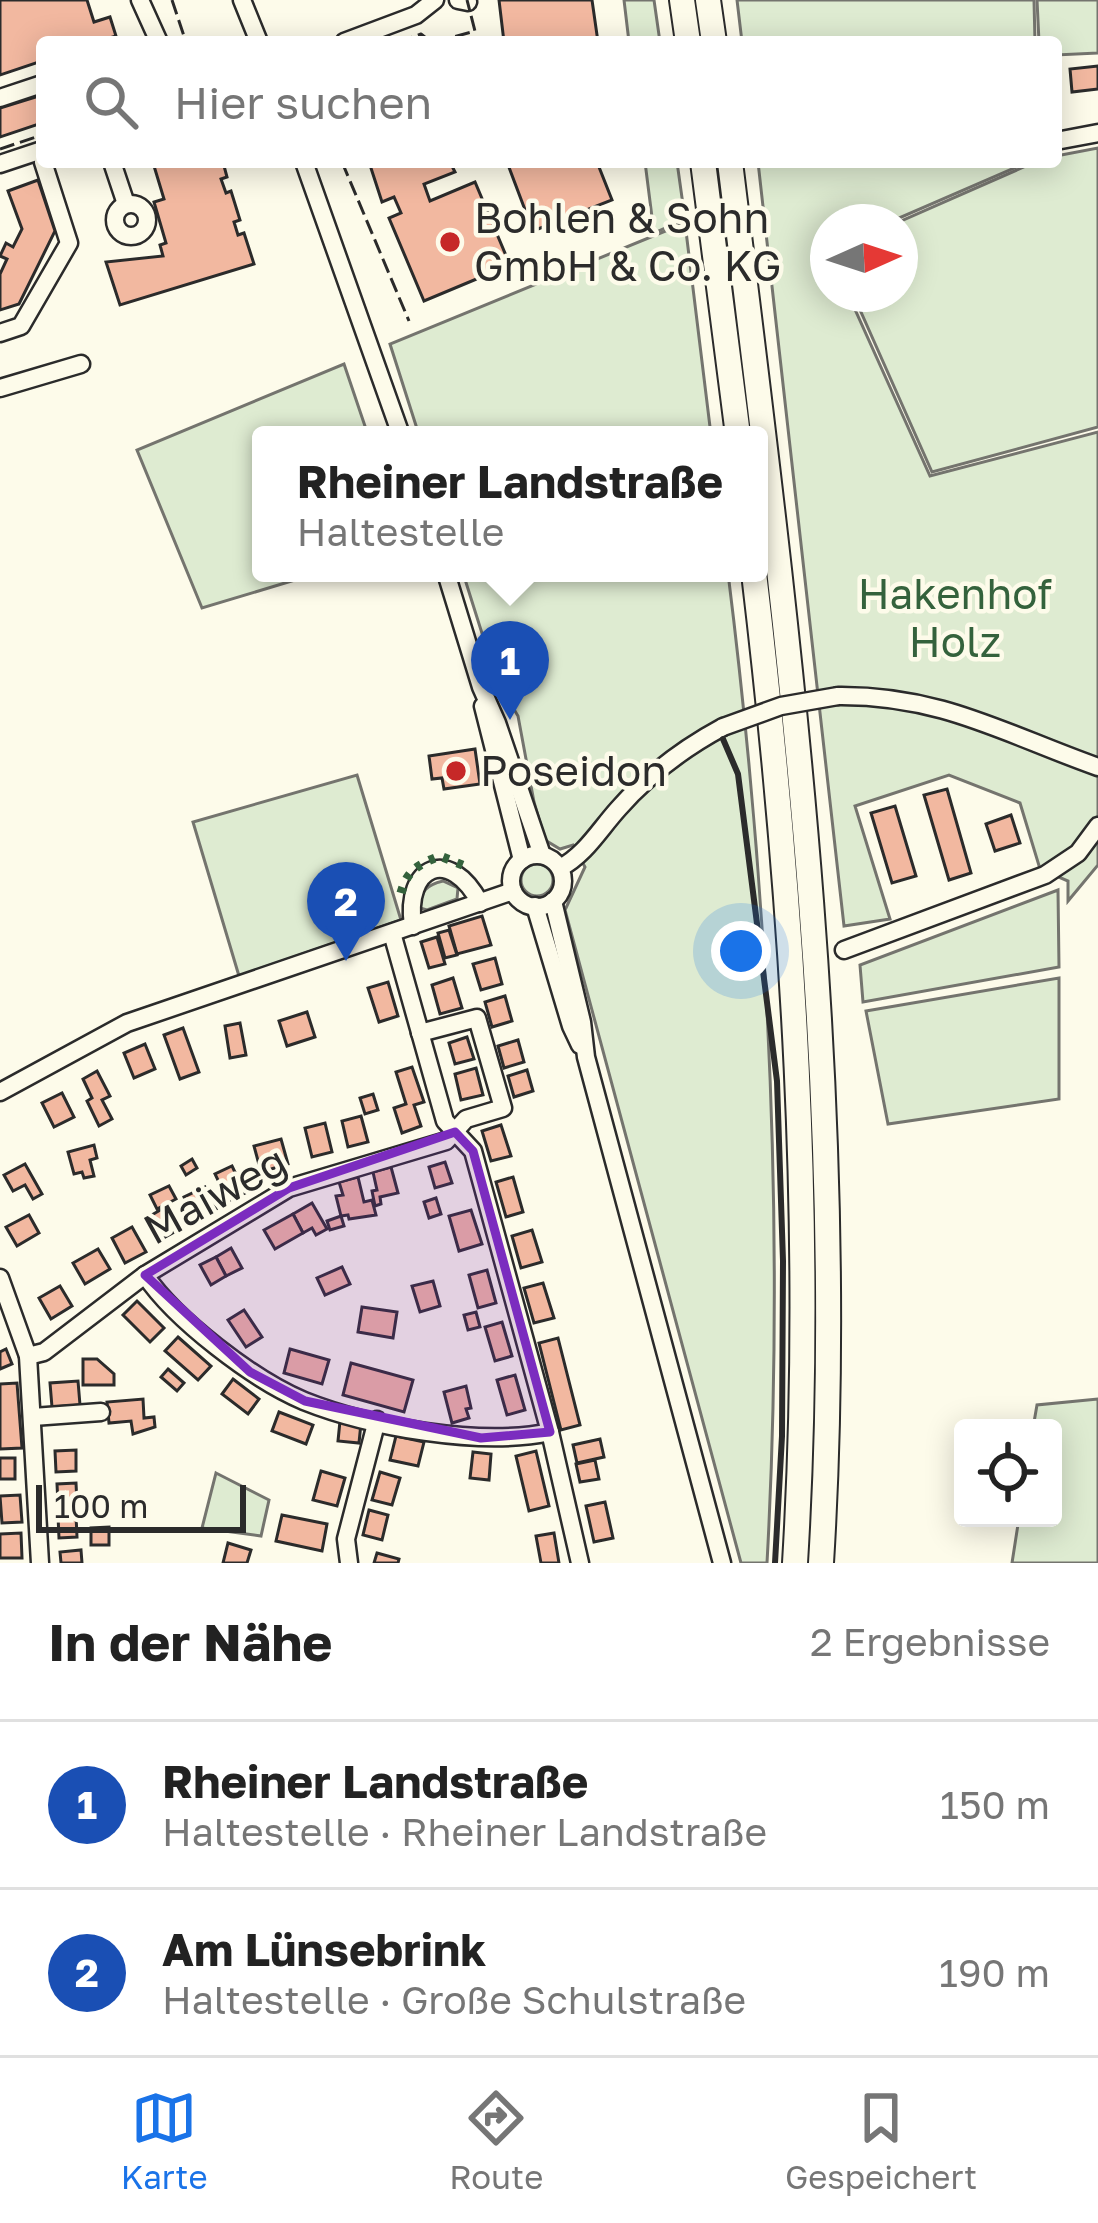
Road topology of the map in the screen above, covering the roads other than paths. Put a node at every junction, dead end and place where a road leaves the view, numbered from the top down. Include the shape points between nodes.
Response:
1 (242, 0) edge
2 (435, 0) edge
3 (682, 0) edge
4 (708, 0) edge
5 (143, 8) edge
6 (156, 36) edge
7 (257, 36) edge
8 (360, 36) edge
9 (687, 36) edge
10 (713, 36) edge
11 (36, 86) edge
12 (0, 98) edge
13 (1098, 133) edge
14 (1062, 140) edge
15 (36, 157) edge
16 (0, 164) edge
17 (45, 168) edge
18 (114, 168) edge
19 (306, 168) edge
20 (705, 168) edge
21 (731, 168) edge
22 (126, 204) dead end
23 (0, 333) edge
24 (81, 364) dead end
25 (0, 388) edge
26 (398, 426) edge
27 (737, 426) edge
28 (762, 426) edge
29 (768, 477) edge
30 (449, 582) edge
31 (755, 582) edge
32 (481, 687) junction
33 (1098, 767) edge
34 (1098, 826) edge
35 (542, 855) junction
36 (522, 860) junction
37 (560, 868) junction
38 (513, 891) junction
39 (492, 903) junction
40 (544, 903) junction
41 (412, 926) junction
42 (392, 933) junction
43 (844, 950) dead end
44 (421, 1033) junction
45 (0, 1092) edge
46 (455, 1132) junction
47 (145, 1275) junction
48 (0, 1278) edge
49 (28, 1356) junction
50 (101, 1412) dead end
51 (33, 1417) junction
52 (377, 1420) junction
53 (550, 1432) junction
54 (40, 1563) edge
55 (349, 1563) edge
56 (580, 1563) edge
57 (722, 1563) edge
58 (795, 1563) edge
59 (821, 1563) edge

1 - 7 street
2 - 8 street
3 - 9 highway
4 - 10 highway
5 - 6 street
11 - 12 street
13 - 14 street
15 - 16 street
17 - 23 street via 69,243 22,326
18 - 22 street
19 - 26 street
20 - 27 highway
21 - 28 highway
24 - 25 street
29 - 59 highway via 818,986 829,1251
30 - 32 street
31 - 58 highway via 800,1158
32 - 35 street
32 - 36 street
33 - 37 street, bridge via 911,701 838,696 781,706 674,756
34 - 43 street via 1078,853 1045,875
35 - 36 street
35 - 37 street
36 - 38 street
37 - 40 street via 562,886
38 - 39 street
38 - 40 street via 522,902
39 - 41 street
39 - 41 street via 458,872 440,868 415,885
40 - 57 street
41 - 42 street
42 - 44 street
42 - 45 street via 127,1023
44 - 46 street
44 - 46 street, Maiweg via 477,1018 502,1108 466,1119
46 - 47 street, Maiweg via 289,1189
46 - 53 street via 473,1151
47 - 49 street, Maiweg
47 - 52 street via 250,1372 305,1401
48 - 49 street
49 - 51 street
50 - 51 street
51 - 54 street
52 - 53 street via 481,1438
52 - 55 street via 346,1539
53 - 56 street

